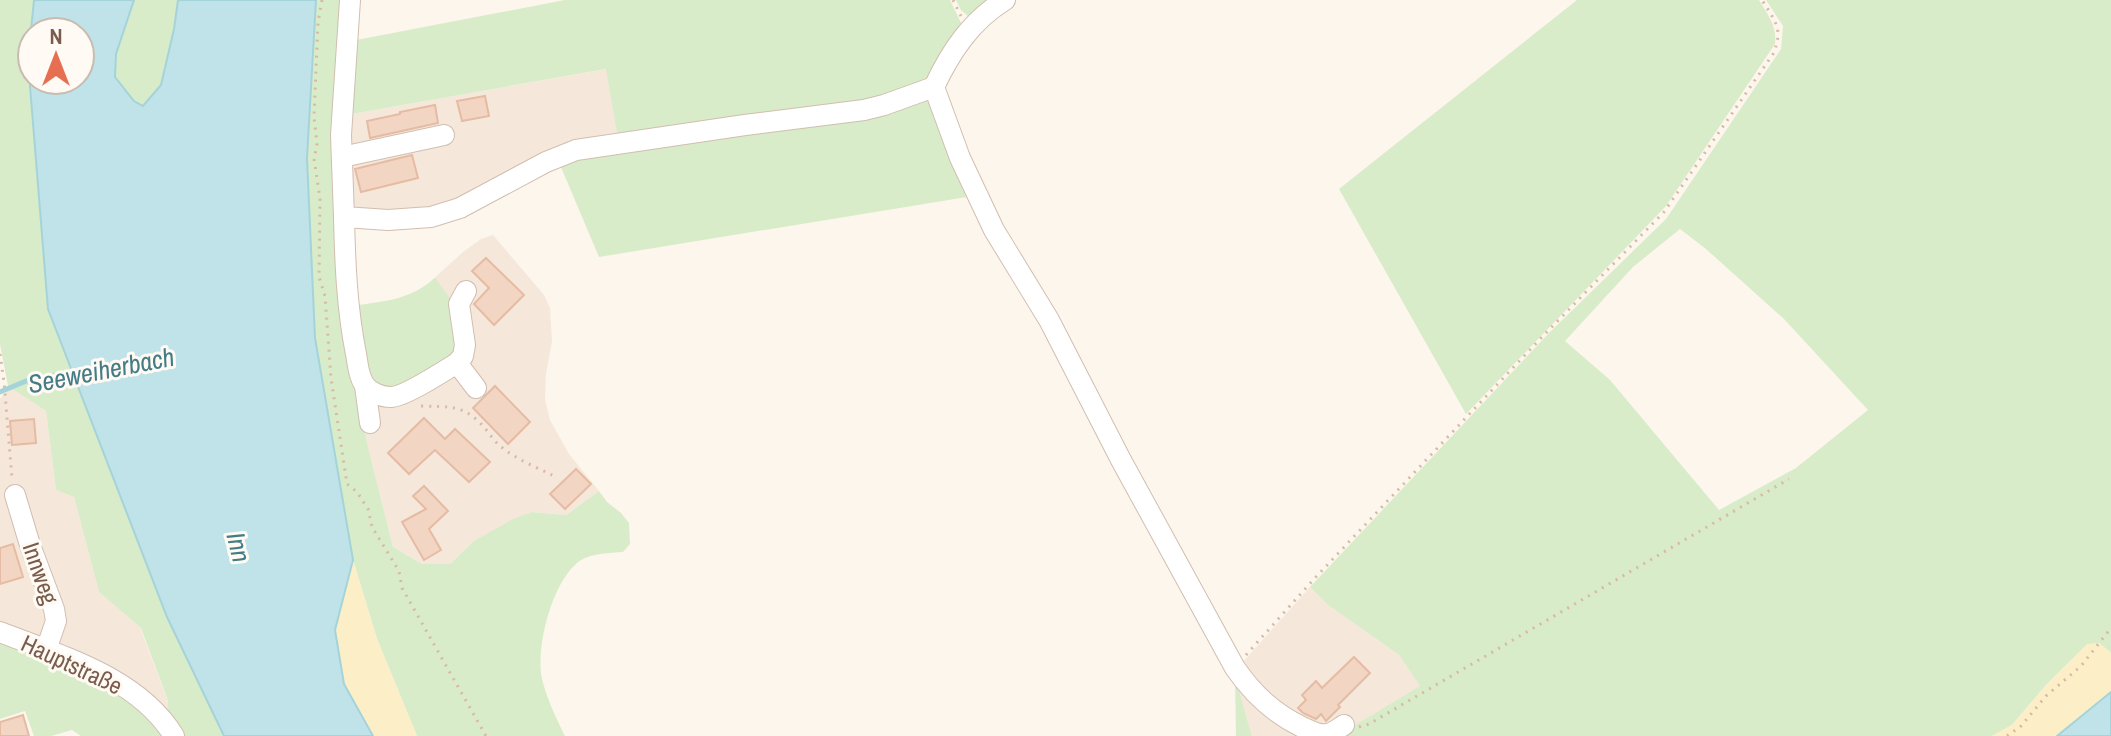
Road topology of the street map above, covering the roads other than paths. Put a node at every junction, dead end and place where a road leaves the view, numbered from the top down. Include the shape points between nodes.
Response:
1 (350, 0) edge
2 (1005, 0) edge
3 (934, 87) junction
4 (444, 135) dead end
5 (342, 157) junction
6 (344, 217) junction
7 (466, 291) dead end
8 (457, 363) junction
9 (365, 386) junction
10 (476, 388) dead end
11 (370, 423) dead end
12 (15, 495) road end
13 (0, 632) edge
14 (46, 650) junction
15 (1344, 725) road end
16 (174, 736) edge

1 - 5 street
2 - 3 street via 981,17 954,48
3 - 6 street via 864,110 576,150 431,217
3 - 15 street via 994,230 1049,320 1235,668 1264,703 1287,720 1319,735
4 - 5 street
5 - 6 street
6 - 9 street via 354,343
7 - 8 street via 459,304 465,350
8 - 9 street via 391,397
8 - 10 street
9 - 11 street
12 - 14 street, Innweg via 54,609 56,621
13 - 14 street, Hauptstraße
14 - 16 street, Hauptstraße via 127,688

